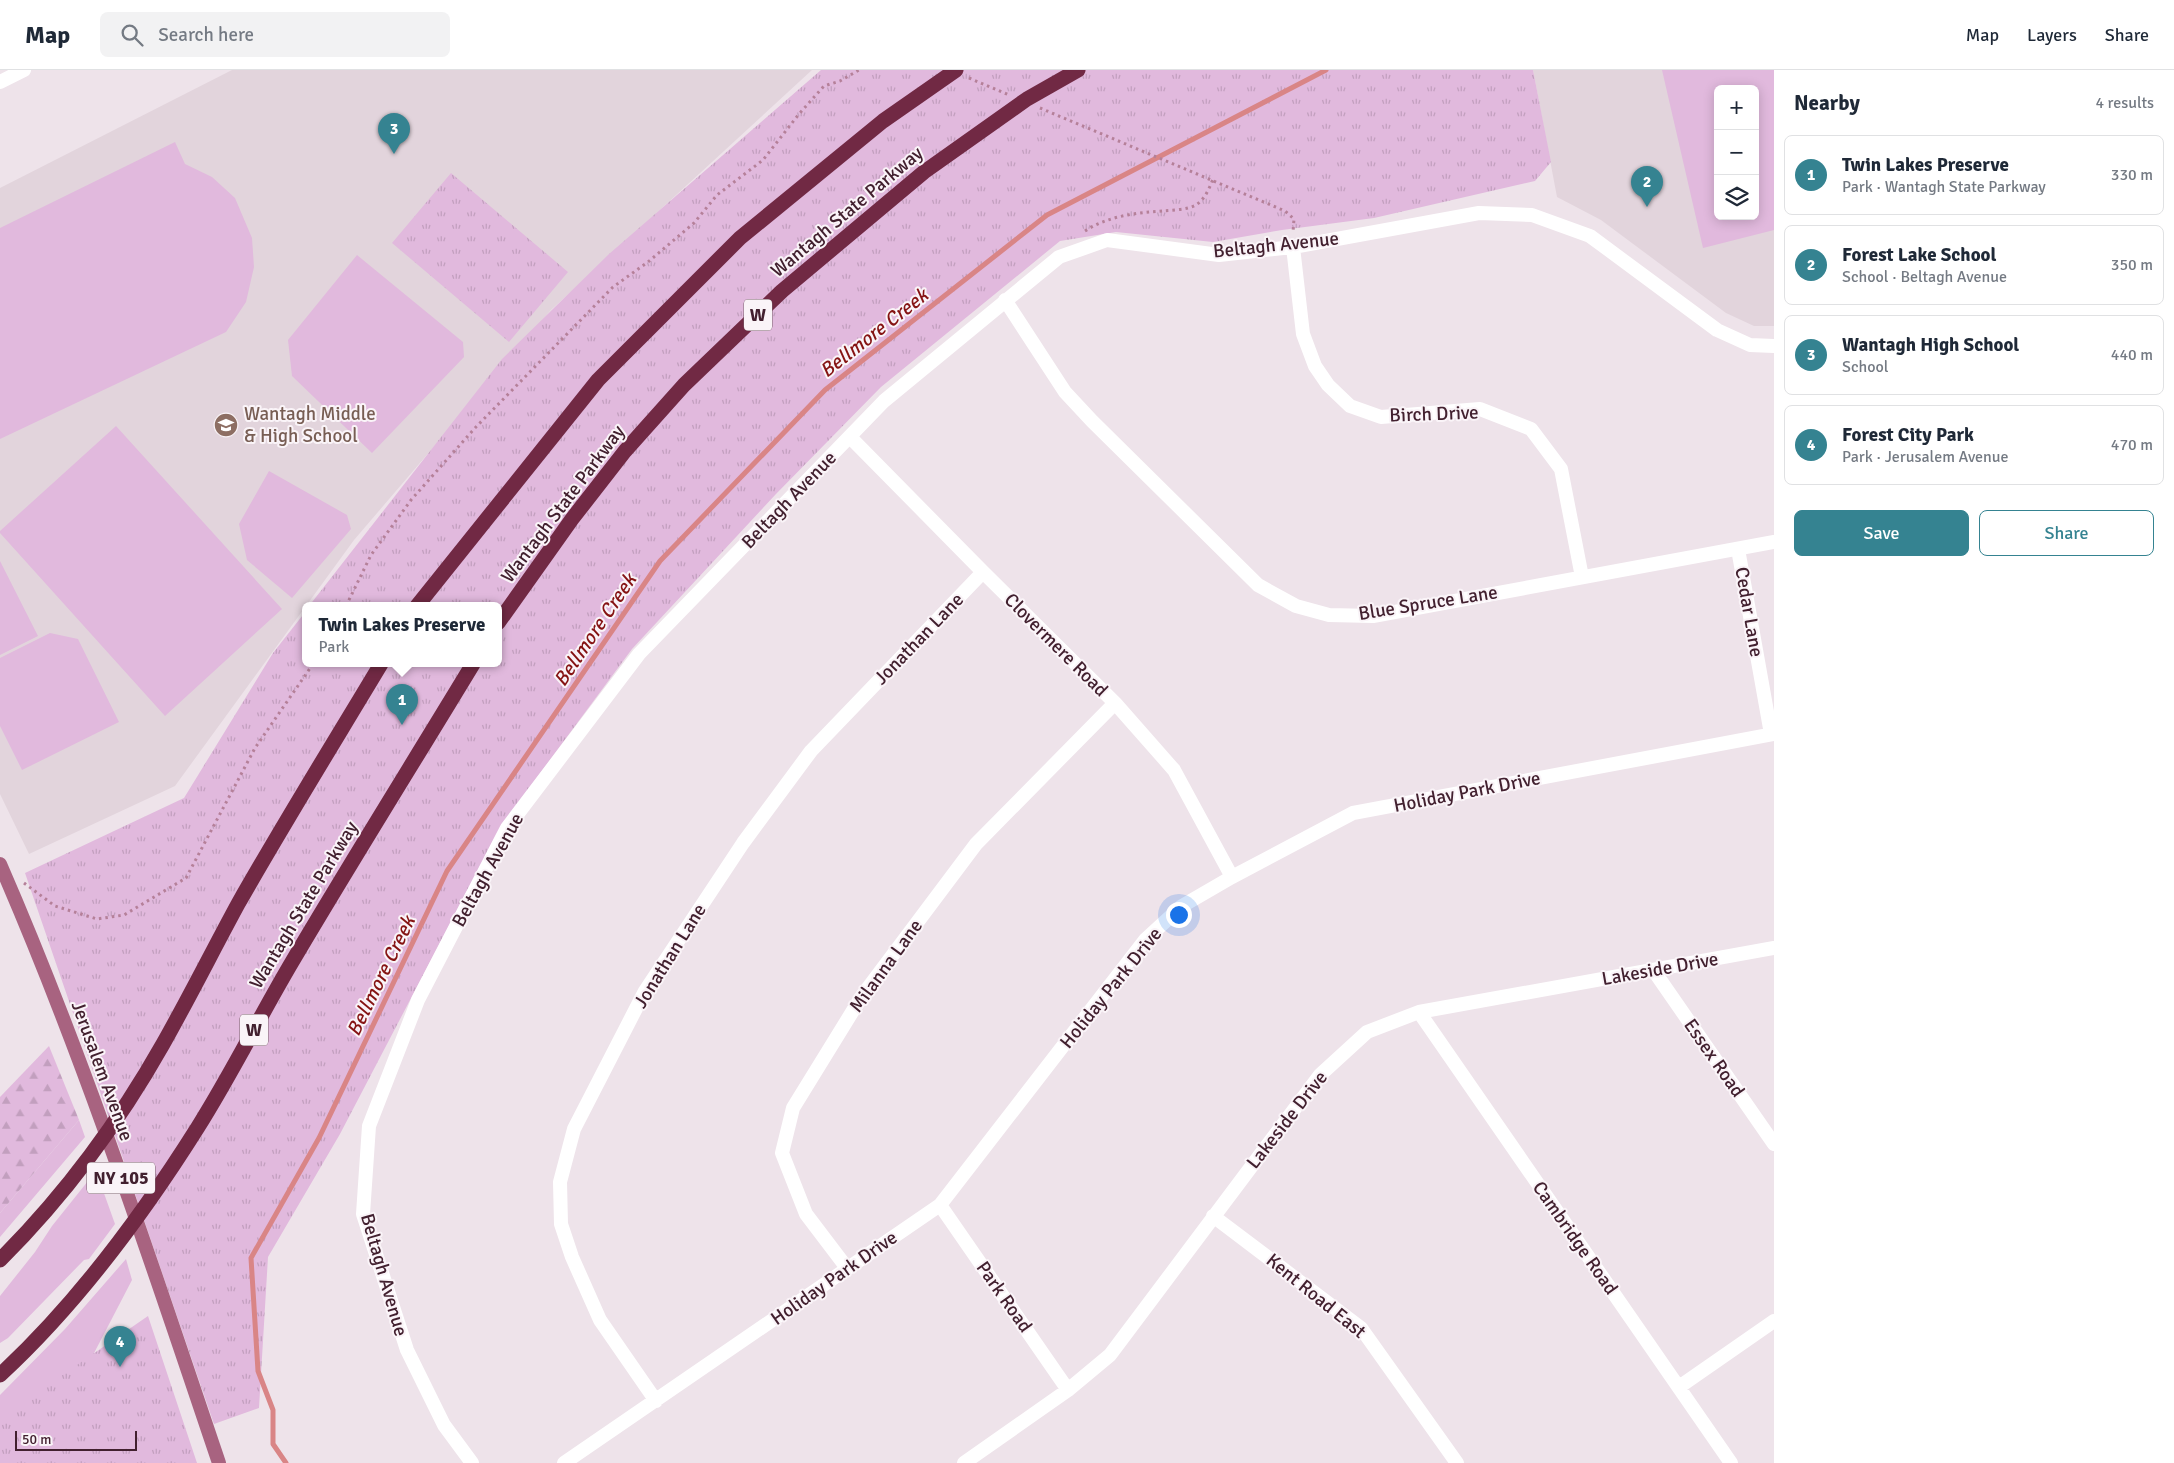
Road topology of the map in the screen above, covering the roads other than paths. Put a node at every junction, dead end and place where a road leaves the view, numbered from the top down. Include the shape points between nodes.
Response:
1 (24, 70) edge
2 (1078, 70) edge
3 (962, 74) edge
4 (0, 82) edge
5 (1293, 247) junction
6 (1005, 300) junction
7 (1774, 346) edge
8 (850, 437) junction
9 (1774, 542) edge
10 (1738, 549) junction
11 (982, 572) junction
12 (1582, 577) junction
13 (420, 602) edge
14 (502, 617) edge
15 (379, 667) edge
16 (471, 667) edge
17 (1115, 703) junction
18 (1772, 734) edge
19 (0, 864) edge
20 (1232, 877) junction
21 (1774, 948) edge
22 (1654, 971) junction
23 (1419, 1012) junction
24 (1774, 1144) edge
25 (940, 1204) junction
26 (1213, 1216) junction
27 (0, 1260) edge
28 (848, 1268) junction
29 (1774, 1321) edge
30 (0, 1375) edge
31 (1678, 1387) junction
32 (1068, 1390) junction
33 (656, 1401) junction
34 (219, 1463) edge
35 (472, 1463) edge
36 (564, 1463) edge
37 (964, 1463) edge
38 (1457, 1463) edge
39 (1731, 1463) edge

1 - 4 street
2 - 14 highway, Wantagh State Parkway / W via 1027,99 924,172 782,291 684,385 625,451
3 - 13 highway via 883,121 740,238 598,380
5 - 6 street, Beltagh Avenue via 1219,255 1107,240 1059,256
5 - 7 street, Beltagh Avenue via 1479,213 1532,215 1590,236 1716,330 1750,345
5 - 12 street, Birch Drive via 1303,334 1315,366 1328,385 1350,406 1381,417 1480,409 1532,429 1561,469
6 - 8 street, Beltagh Avenue via 884,401
6 - 12 street, Blue Spruce Lane via 1065,392 1258,585 1296,606 1328,615 1373,616
8 - 11 street, Clovermere Road
8 - 35 street, Beltagh Avenue via 639,654 507,828 418,1000 369,1126 363,1214 406,1350 444,1425
9 - 10 street, Blue Spruce Lane
10 - 12 street, Blue Spruce Lane
10 - 18 street, Cedar Lane
11 - 17 street, Clovermere Road
11 - 33 street, Jonathan Lane via 811,751 743,843 644,990 574,1129 560,1182 561,1224 600,1320
15 - 27 highway via 239,904 163,1045 128,1100 79,1170
16 - 30 highway, Wantagh State Parkway / W via 291,963 199,1125 157,1190 113,1252
17 - 20 street, Clovermere Road via 1174,770
17 - 28 street, Milanna Lane via 976,844 862,996 794,1108 782,1153 806,1214
18 - 20 street, Holiday Park Drive via 1353,813
19 - 34 main road, Jerusalem Avenue / NY 105 via 79,1060
20 - 25 street, Holiday Park Drive via 1182,906 1145,940
21 - 22 street, Lakeside Drive
22 - 23 street, Lakeside Drive
22 - 24 street, Essex Road
23 - 26 street, Lakeside Drive via 1367,1032 1320,1075
23 - 31 street, Cambridge Road
25 - 28 street, Holiday Park Drive
25 - 32 street, Park Road
26 - 32 street, Lakeside Drive via 1110,1355
26 - 38 street, Kent Road East via 1361,1328
28 - 33 street, Holiday Park Drive
29 - 31 street
31 - 39 street, Cambridge Road
32 - 37 street, Lakeside Drive
33 - 36 street, Holiday Park Drive

